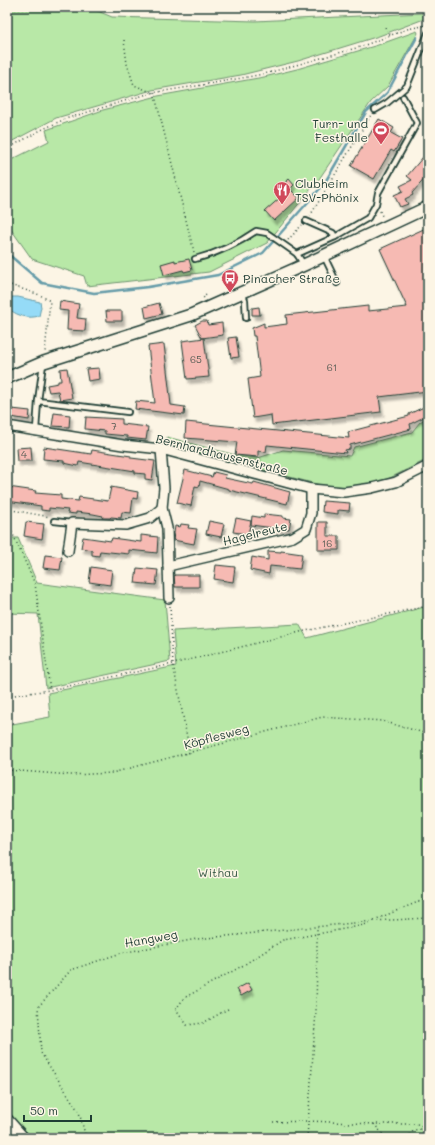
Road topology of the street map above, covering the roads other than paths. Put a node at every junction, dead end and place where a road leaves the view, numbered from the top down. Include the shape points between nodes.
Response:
1 (428, 34) edge
2 (404, 97) dead end
3 (374, 110) road end
4 (428, 207) edge
5 (306, 221) road end
6 (335, 237) junction
7 (230, 247) junction
8 (233, 252) dead end
9 (297, 254) junction
10 (324, 256) junction
11 (195, 260) road end
12 (304, 265) junction
13 (337, 283) dead end
14 (242, 293) junction
15 (246, 318) dead end
16 (44, 362) junction
17 (7, 378) edge
18 (38, 401) junction
19 (128, 412) dead end
20 (7, 426) edge
21 (36, 430) junction
22 (161, 449) junction
23 (428, 466) edge
24 (311, 489) junction
25 (162, 508) junction
26 (54, 520) road end
27 (72, 523) junction
28 (68, 551) dead end
29 (168, 566) junction
30 (169, 598) road end
31 (7, 1120) edge
32 (23, 1138) edge

1 - 3 lane via 407,86
2 - 6 lane via 417,123 378,193 376,204 368,218
4 - 10 street
5 - 6 lane via 333,233
6 - 9 lane
7 - 8 lane
7 - 9 lane via 256,231 267,233
7 - 11 lane
9 - 12 lane
10 - 12 street
10 - 13 lane
12 - 14 street via 272,277
14 - 15 lane
14 - 16 street via 191,315
16 - 17 street
16 - 18 lane
18 - 19 lane
18 - 21 lane
20 - 21 street, Bernhardhausenstraße
21 - 22 street, Bernhardhausenstraße
22 - 24 street, Bernhardhausenstraße
22 - 25 street via 164,488
23 - 24 street, Bernhardhausenstraße via 396,482 372,488 344,492
24 - 29 street, Hagelreute via 311,513 306,529 293,536
25 - 27 street via 150,518 126,525
25 - 29 street via 167,528
26 - 27 lane
27 - 28 street
29 - 30 street
31 - 32 street

